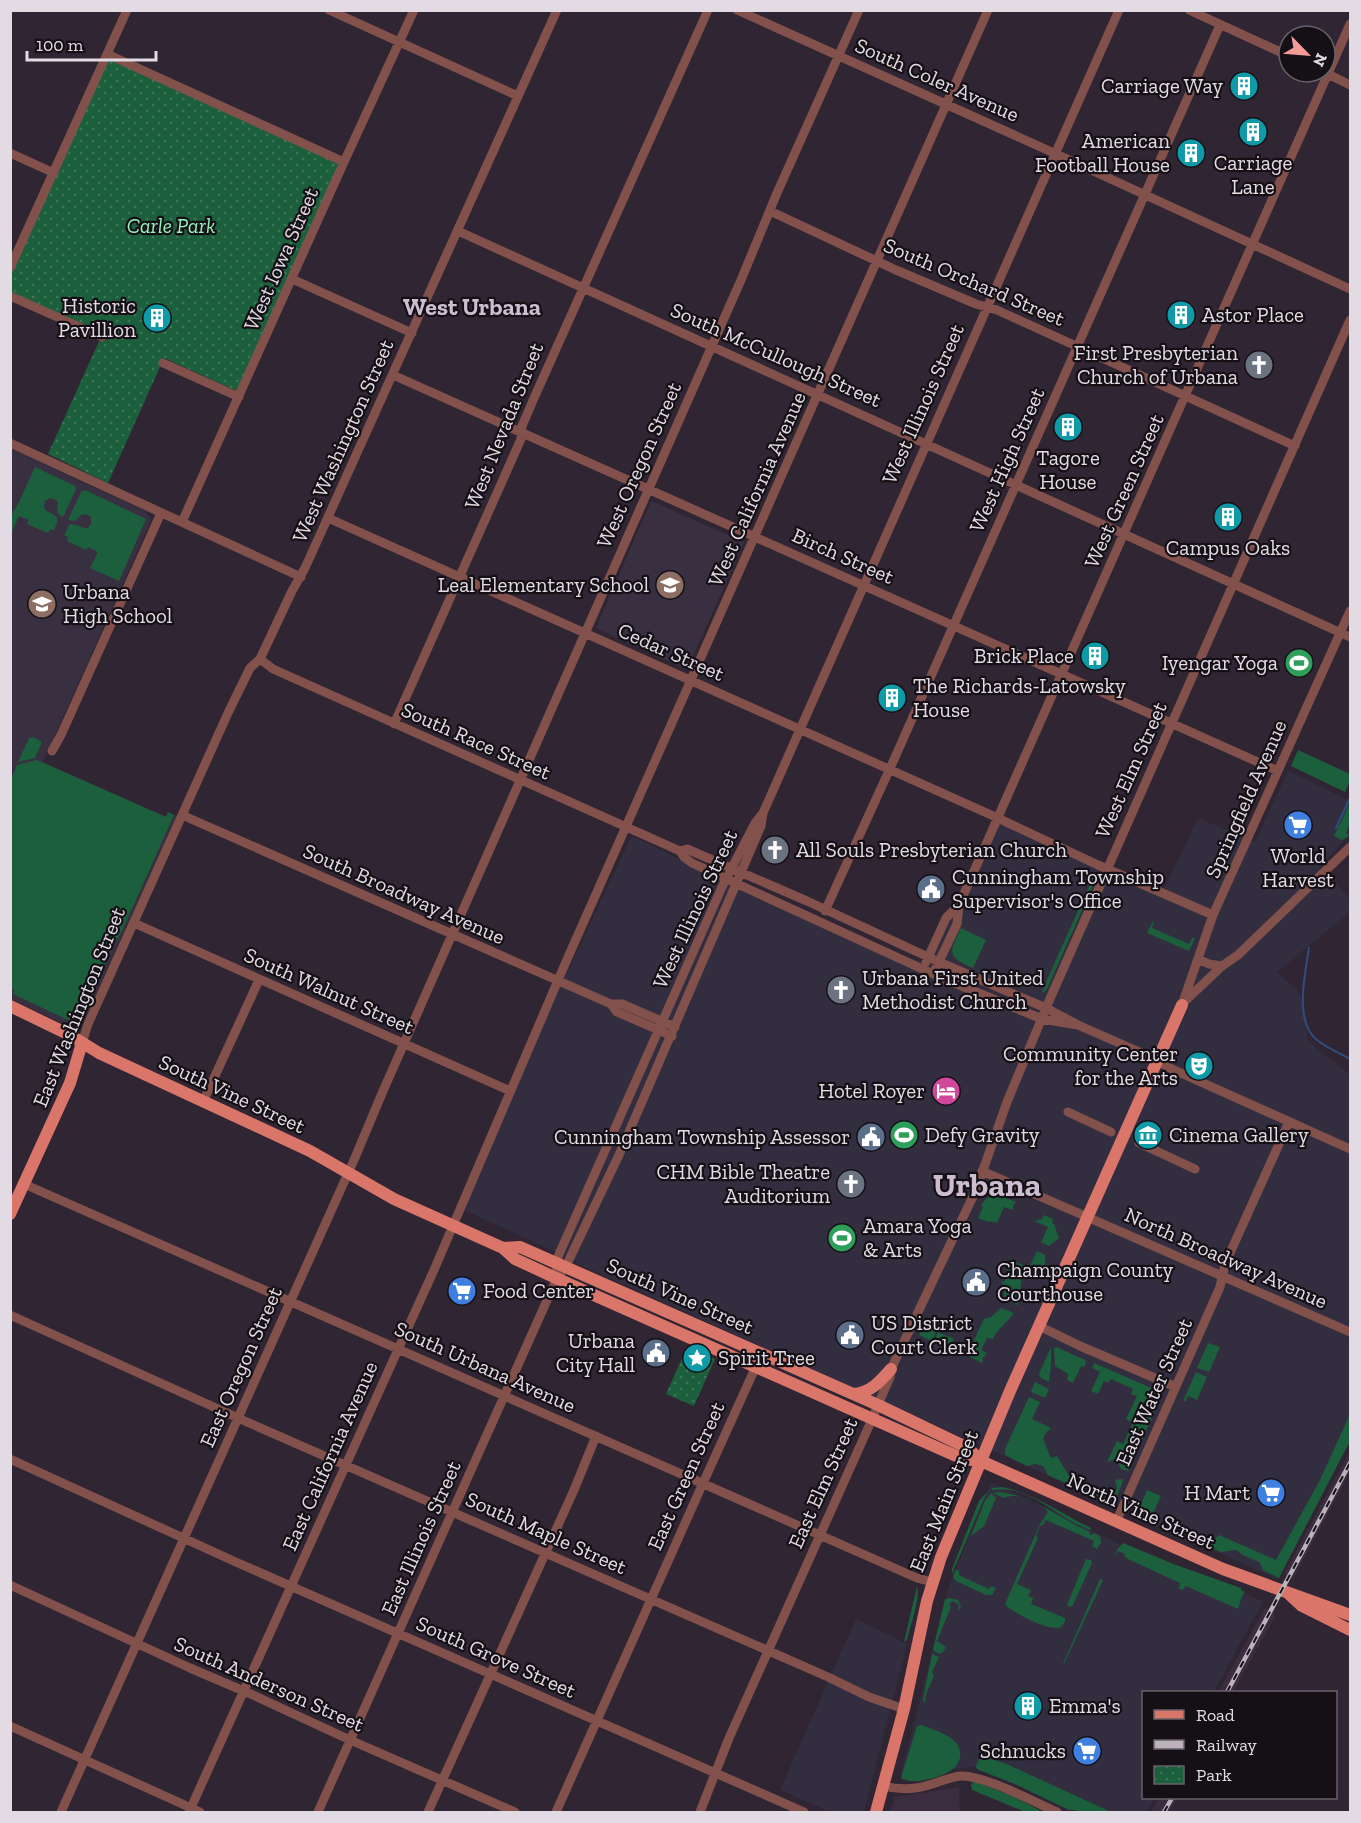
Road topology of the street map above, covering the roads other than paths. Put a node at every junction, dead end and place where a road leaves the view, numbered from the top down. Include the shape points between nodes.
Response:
1 (127, 10) edge
2 (329, 10) edge
3 (414, 10) edge
4 (558, 10) edge
5 (708, 10) edge
6 (737, 10) edge
7 (859, 10) edge
8 (988, 10) edge
9 (1119, 10) edge
10 (1189, 10) edge
11 (1350, 24) edge
12 (1220, 25) junction
13 (399, 42) junction
14 (1277, 51) edge
15 (1337, 51) edge
16 (107, 54) junction
17 (839, 56) junction
18 (1321, 84) edge
19 (518, 96) junction
20 (946, 104) junction
21 (10, 153) edge
22 (1055, 153) junction
23 (344, 162) junction
24 (54, 173) junction
25 (1145, 194) junction
26 (770, 211) junction
27 (458, 231) junction
28 (1253, 244) junction
29 (877, 261) junction
30 (10, 268) edge
31 (292, 279) junction
32 (583, 287) junction
33 (1350, 289) edge
34 (10, 296) edge
35 (987, 307) junction
36 (1350, 320) edge
37 (412, 333) junction
38 (102, 338) dead end
39 (711, 346) junction
40 (1078, 346) junction
41 (163, 363) dead end
42 (393, 375) junction
43 (818, 394) junction
44 (1186, 395) junction
45 (239, 397) junction
46 (521, 432) junction
47 (10, 443) edge
48 (926, 443) junction
49 (1295, 446) junction
50 (1015, 485) junction
51 (648, 489) junction
52 (161, 513) junction
53 (328, 518) junction
54 (182, 522) junction
55 (1125, 534) junction
56 (755, 537) junction
57 (301, 577) junction
58 (460, 577) junction
59 (1233, 583) junction
60 (863, 585) junction
61 (1350, 611) edge
62 (953, 626) junction
63 (1341, 632) junction
64 (585, 634) junction
65 (1350, 637) edge
66 (260, 659) junction
67 (1063, 675) junction
68 (692, 681) junction
69 (1172, 723) junction
70 (394, 724) junction
71 (799, 730) junction
72 (52, 751) dead end
73 (889, 770) junction
74 (1278, 771) junction
75 (520, 781) junction
76 (182, 815) junction
77 (999, 819) junction
78 (626, 828) junction
79 (1350, 847) edge
80 (680, 851) junction
81 (1107, 869) junction
82 (736, 871) junction
83 (726, 879) junction
84 (736, 884) junction
85 (959, 905) junction
86 (825, 911) junction
87 (1213, 915) junction
88 (134, 923) junction
89 (452, 935) junction
90 (928, 956) junction
91 (1197, 959) junction
92 (939, 962) junction
93 (1222, 966) junction
94 (923, 969) junction
95 (933, 974) junction
96 (259, 980) junction
97 (558, 981) junction
98 (1182, 1005) junction
99 (10, 1006) edge
100 (1046, 1008) junction
101 (1042, 1019) junction
102 (1078, 1025) junction
103 (661, 1026) junction
104 (673, 1031) junction
105 (82, 1043) junction
106 (405, 1043) junction
107 (1157, 1061) junction
108 (510, 1091) junction
109 (203, 1102) junction
110 (1068, 1112) dead end
111 (1289, 1122) junction
112 (1112, 1132) dead end
113 (1139, 1143) dead end
114 (1350, 1149) edge
115 (1195, 1169) dead end
116 (982, 1171) junction
117 (348, 1174) junction
118 (24, 1184) junction
119 (10, 1214) edge
120 (576, 1217) junction
121 (1086, 1218) junction
122 (586, 1222) junction
123 (453, 1226) junction
124 (503, 1248) junction
125 (561, 1264) junction
126 (1222, 1276) junction
127 (557, 1278) junction
128 (623, 1292) junction
129 (290, 1302) junction
130 (617, 1305) junction
131 (10, 1315) edge
132 (1039, 1326) junction
133 (705, 1328) junction
134 (1350, 1332) edge
135 (700, 1341) junction
136 (398, 1348) junction
137 (762, 1353) junction
138 (756, 1366) junction
139 (891, 1370) junction
140 (1176, 1387) junction
141 (853, 1394) junction
142 (504, 1397) junction
143 (878, 1405) junction
144 (238, 1418) junction
145 (872, 1418) junction
146 (596, 1436) junction
147 (10, 1459) edge
148 (981, 1461) junction
149 (346, 1465) junction
150 (702, 1484) junction
151 (452, 1512) junction
152 (1116, 1522) junction
153 (819, 1535) junction
154 (184, 1538) junction
155 (545, 1552) junction
156 (932, 1582) junction
157 (10, 1585) edge
158 (292, 1586) junction
159 (1288, 1593) junction
160 (651, 1600) junction
161 (1350, 1615) edge
162 (1350, 1630) edge
163 (398, 1633) junction
164 (137, 1644) junction
165 (768, 1651) junction
166 (491, 1674) junction
167 (244, 1692) junction
168 (904, 1709) junction
169 (597, 1720) junction
170 (10, 1726) edge
171 (350, 1740) junction
172 (85, 1760) junction
173 (715, 1774) junction
174 (442, 1781) junction
175 (883, 1786) junction
176 (193, 1811) edge
177 (61, 1812) edge
178 (318, 1812) edge
179 (428, 1812) edge
180 (515, 1812) edge
181 (556, 1812) edge
182 (700, 1812) edge
183 (804, 1812) edge
184 (876, 1812) edge
185 (1057, 1812) edge

1 - 16 street
2 - 13 street
3 - 13 street, West Iowa Street
4 - 19 street, West Washington Street
5 - 32 street, West Nevada Street
6 - 17 street, South Coler Avenue
7 - 17 street, West Oregon Street
8 - 20 street, West California Avenue
9 - 22 street, West Illinois Street
10 - 12 street
11 - 15 street, West Green Street
12 - 14 street
12 - 25 street, West High Street
13 - 19 street
13 - 23 street, West Iowa Street
16 - 23 street
16 - 24 street
17 - 20 street, South Coler Avenue
17 - 26 street, West Oregon Street
18 - 28 street, West Green Street
19 - 27 street, West Washington Street
20 - 22 street, South Coler Avenue
20 - 29 street, West California Avenue
21 - 24 street
22 - 25 street, South Coler Avenue
22 - 35 street, West Illinois Street
23 - 31 street, West Iowa Street
24 - 30 street
25 - 28 street, South Coler Avenue
25 - 40 street, West High Street
26 - 29 street, South Orchard Street
26 - 39 street, West Oregon Street
27 - 32 street, South McCullough Street
27 - 37 street, West Washington Street
28 - 33 street, South Coler Avenue
28 - 44 street, West Green Street
29 - 35 street, South Orchard Street
29 - 43 street, West California Avenue
31 - 37 street
31 - 45 street, West Iowa Street
32 - 39 street, South McCullough Street
32 - 46 street, West Nevada Street
34 - 38 street
35 - 40 street, South Orchard Street
35 - 48 street, West Illinois Street
36 - 49 street, West Elm Street
37 - 42 street, West Washington Street
39 - 43 street, South McCullough Street
39 - 51 street, West Oregon Street
40 - 44 street, South Orchard Street
40 - 50 street, West High Street
41 - 45 street
42 - 46 street, Birch Street
42 - 53 street, West Washington Street
43 - 48 street, South McCullough Street
43 - 56 street, West California Avenue
44 - 49 street, South Orchard Street
44 - 55 street, West Green Street
45 - 54 street, West Iowa Street
46 - 51 street, Birch Street
46 - 58 street, West Nevada Street
47 - 52 street
48 - 50 street, South McCullough Street
48 - 60 street, West Illinois Street
49 - 59 street, West Elm Street
50 - 55 street, South McCullough Street
50 - 62 street, West High Street
51 - 56 street, Birch Street
51 - 64 street, West Oregon Street
52 - 54 street
52 - 72 street
53 - 57 street, West Washington Street
53 - 58 street, Cedar Street
54 - 57 street
55 - 59 street, South McCullough Street
55 - 67 street, West Green Street
56 - 60 street, Birch Street
56 - 68 street, West California Avenue
57 - 66 street, West Washington Street
58 - 64 street, Cedar Street
58 - 70 street, West Nevada Street
59 - 63 street, South McCullough Street
59 - 69 street, West Elm Street
60 - 62 street, Birch Street
60 - 71 street, West Illinois Street
61 - 63 street, Springfield Avenue
62 - 67 street, Birch Street
62 - 73 street, West High Street
63 - 65 street, South McCullough Street
63 - 74 street, Springfield Avenue
64 - 68 street, Cedar Street
64 - 75 street, West Oregon Street
66 - 70 street, South Race Street via 273,669
66 - 76 street, West Washington Street via 248,671
67 - 69 street, Birch Street
67 - 77 street, West Green Street
68 - 71 street, Cedar Street
68 - 78 street, West California Avenue
69 - 74 street, Birch Street
69 - 81 street, West Elm Street
70 - 75 street, South Race Street
71 - 73 street, Cedar Street
71 - 82 street, West Illinois Street via 763,813 762,826
73 - 77 street, Cedar Street
73 - 86 street, West High Street
74 - 87 street, Springfield Avenue
75 - 78 street, South Race Street
75 - 89 street, West Oregon Street
76 - 88 street, East Washington Street
76 - 89 street, South Broadway Avenue
77 - 81 street, Cedar Street
77 - 85 street, West Green Street
78 - 80 street, South Race Street
78 - 97 street, West California Avenue
79 - 93 street
80 - 82 street, South Race Street via 687,849
80 - 83 street, South Race Street via 692,863
81 - 87 street, Cedar Street
81 - 100 street, West Elm Street
82 - 83 street, West Illinois Street
82 - 84 street, West Illinois Street
82 - 86 street, South Race Street
83 - 84 street, South Race Street
83 - 103 street, West Illinois Street
84 - 94 street, South Race Street
84 - 104 street, West Illinois Street
85 - 90 street, West Green Street via 946,918
85 - 92 street, West Green Street via 957,924
86 - 90 street, South Race Street
87 - 91 street, Springfield Avenue
88 - 96 street, South Walnut Street
88 - 105 street, East Washington Street
89 - 97 street, South Broadway Avenue
89 - 106 street, East Oregon Street
90 - 92 street, South Race Street
90 - 94 street, West Green Street
91 - 93 street
91 - 98 street, Springfield Avenue
92 - 95 street, West Green Street
92 - 100 street, South Race Street
93 - 98 street
94 - 95 street, South Race Street
95 - 101 street, South Race Street
96 - 106 street, South Walnut Street
96 - 109 street
97 - 103 street, South Broadway Avenue via 611,1004 622,1004
97 - 108 street, East California Avenue
98 - 107 main road, East Main Street
99 - 105 main road, South Vine Street
100 - 101 street, West Elm Street
100 - 102 street, South Race Street
101 - 102 street, South Race Street
101 - 116 street, West Elm Street
102 - 107 street, South Race Street
103 - 104 street, South Broadway Avenue
103 - 120 street, East Illinois Street
104 - 122 street, East Illinois Street
105 - 109 main road, South Vine Street
105 - 118 main road, East Washington Street via 66,1092
106 - 108 street, South Walnut Street
106 - 117 street, East Oregon Street
107 - 111 street, South Race Street
107 - 121 main road, East Main Street
108 - 123 street, East California Avenue
109 - 117 main road, South Vine Street via 293,1143
110 - 112 street
111 - 114 street, South Race Street
111 - 126 street, East Water Street
113 - 115 street
116 - 121 street
116 - 139 street, East Elm Street
117 - 123 main road, South Vine Street
117 - 129 street, East Oregon Street
118 - 119 main road, East Washington Street
118 - 129 street, South Urbana Avenue
120 - 122 street
120 - 125 street, East Illinois Street
121 - 126 street, North Broadway Avenue
121 - 132 main road, East Main Street
122 - 125 street, East Illinois Street
123 - 124 main road, South Vine Street
123 - 136 street, East California Avenue
124 - 125 main road, South Vine Street via 520,1247
124 - 127 main road, South Vine Street via 514,1259
125 - 127 street, East Illinois Street
125 - 128 main road, South Vine Street
126 - 134 street, North Broadway Avenue
126 - 140 street, East Water Street
127 - 130 main road, South Vine Street
127 - 142 street, East Illinois Street
128 - 130 main road
128 - 133 main road, South Vine Street
129 - 136 street, South Urbana Avenue
129 - 144 street, East Oregon Street
130 - 135 main road, South Vine Street
131 - 144 street, South Maple Street
132 - 140 street
132 - 148 main road, East Main Street
133 - 135 main road
133 - 137 main road, South Vine Street
135 - 138 main road, South Vine Street
136 - 142 street, South Urbana Avenue
136 - 149 street, East California Avenue
137 - 138 street, East Green Street
137 - 141 main road, South Vine Street
138 - 145 main road, South Vine Street
138 - 150 street, East Green Street
139 - 141 main road via 874,1387
139 - 143 street, East Elm Street
140 - 152 street, East Water Street
141 - 143 main road, South Vine Street
142 - 146 street, South Urbana Avenue
142 - 151 street, East Illinois Street
143 - 145 street, East Elm Street
143 - 148 main road, South Vine Street via 968,1448
144 - 149 street, South Maple Street
144 - 154 street, East Oregon Street
145 - 148 main road, South Vine Street via 963,1459
145 - 153 street, East Elm Street
146 - 150 street, South Urbana Avenue
146 - 155 street
147 - 154 street, South Grove Street
148 - 152 main road, North Vine Street
148 - 156 main road, East Main Street
149 - 151 street, South Maple Street
149 - 158 street, East California Avenue
150 - 153 street, South Urbana Avenue
150 - 160 street, East Green Street
151 - 155 street, South Maple Street
151 - 163 street, East Illinois Street
152 - 159 main road, North Vine Street
153 - 156 street, South Urbana Avenue
153 - 165 street, East Elm Street
154 - 158 street, South Grove Street
154 - 164 street, East Oregon Street
155 - 160 street, South Maple Street
155 - 166 street
156 - 168 main road, East Main Street
157 - 164 street, South Anderson Street
158 - 163 street, South Grove Street
158 - 167 street, East California Avenue
159 - 161 main road, North Vine Street
159 - 162 main road, North Vine Street via 1302,1606
160 - 165 street, South Maple Street
160 - 169 street, East Green Street
163 - 166 street, South Grove Street
163 - 171 street, East Illinois Street
164 - 167 street, South Anderson Street
164 - 172 street, East Oregon Street
165 - 168 street, South Maple Street
165 - 173 street, East Elm Street
166 - 169 street, South Grove Street
166 - 174 street
167 - 171 street, South Anderson Street
167 - 176 street, East California Avenue
168 - 175 main road, East Main Street
169 - 173 street, South Grove Street
169 - 181 street, East Green Street
170 - 172 street
171 - 174 street, South Anderson Street
171 - 178 street, East Illinois Street
172 - 176 street
172 - 177 street, East Oregon Street
173 - 182 street, East Elm Street
173 - 183 street, South Grove Street
174 - 179 street
174 - 180 street, South Anderson Street
175 - 184 main road, East Main Street
175 - 185 street via 916,1789 952,1777 974,1777

